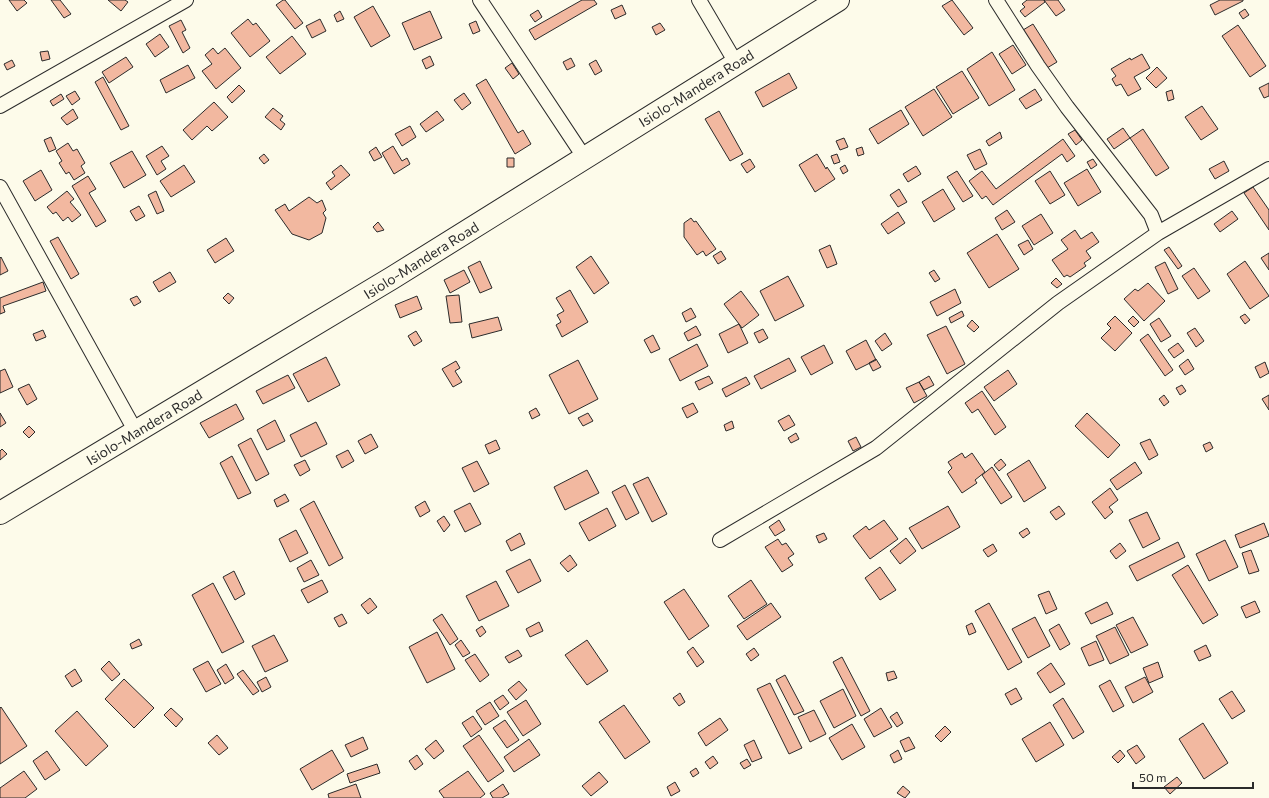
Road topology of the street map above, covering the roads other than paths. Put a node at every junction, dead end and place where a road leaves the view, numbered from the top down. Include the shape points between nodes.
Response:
1 (186, 0) edge
2 (480, 0) edge
3 (699, 0) edge
4 (838, 0) edge
5 (996, 0) edge
6 (736, 63) junction
7 (0, 106) edge
8 (584, 157) junction
9 (1269, 169) edge
10 (0, 187) edge
11 (1158, 233) junction
12 (136, 432) junction
13 (0, 513) edge
14 (720, 540) dead end

1 - 7 street
2 - 8 street
3 - 6 street
4 - 6 highway, Isiolo-Mandera Road
5 - 11 street via 1063,101 1151,215
6 - 8 highway, Isiolo-Mandera Road
8 - 12 highway, Isiolo-Mandera Road via 392,278
9 - 11 street
10 - 12 street
11 - 14 street via 1058,303 876,448
12 - 13 highway, Isiolo-Mandera Road

